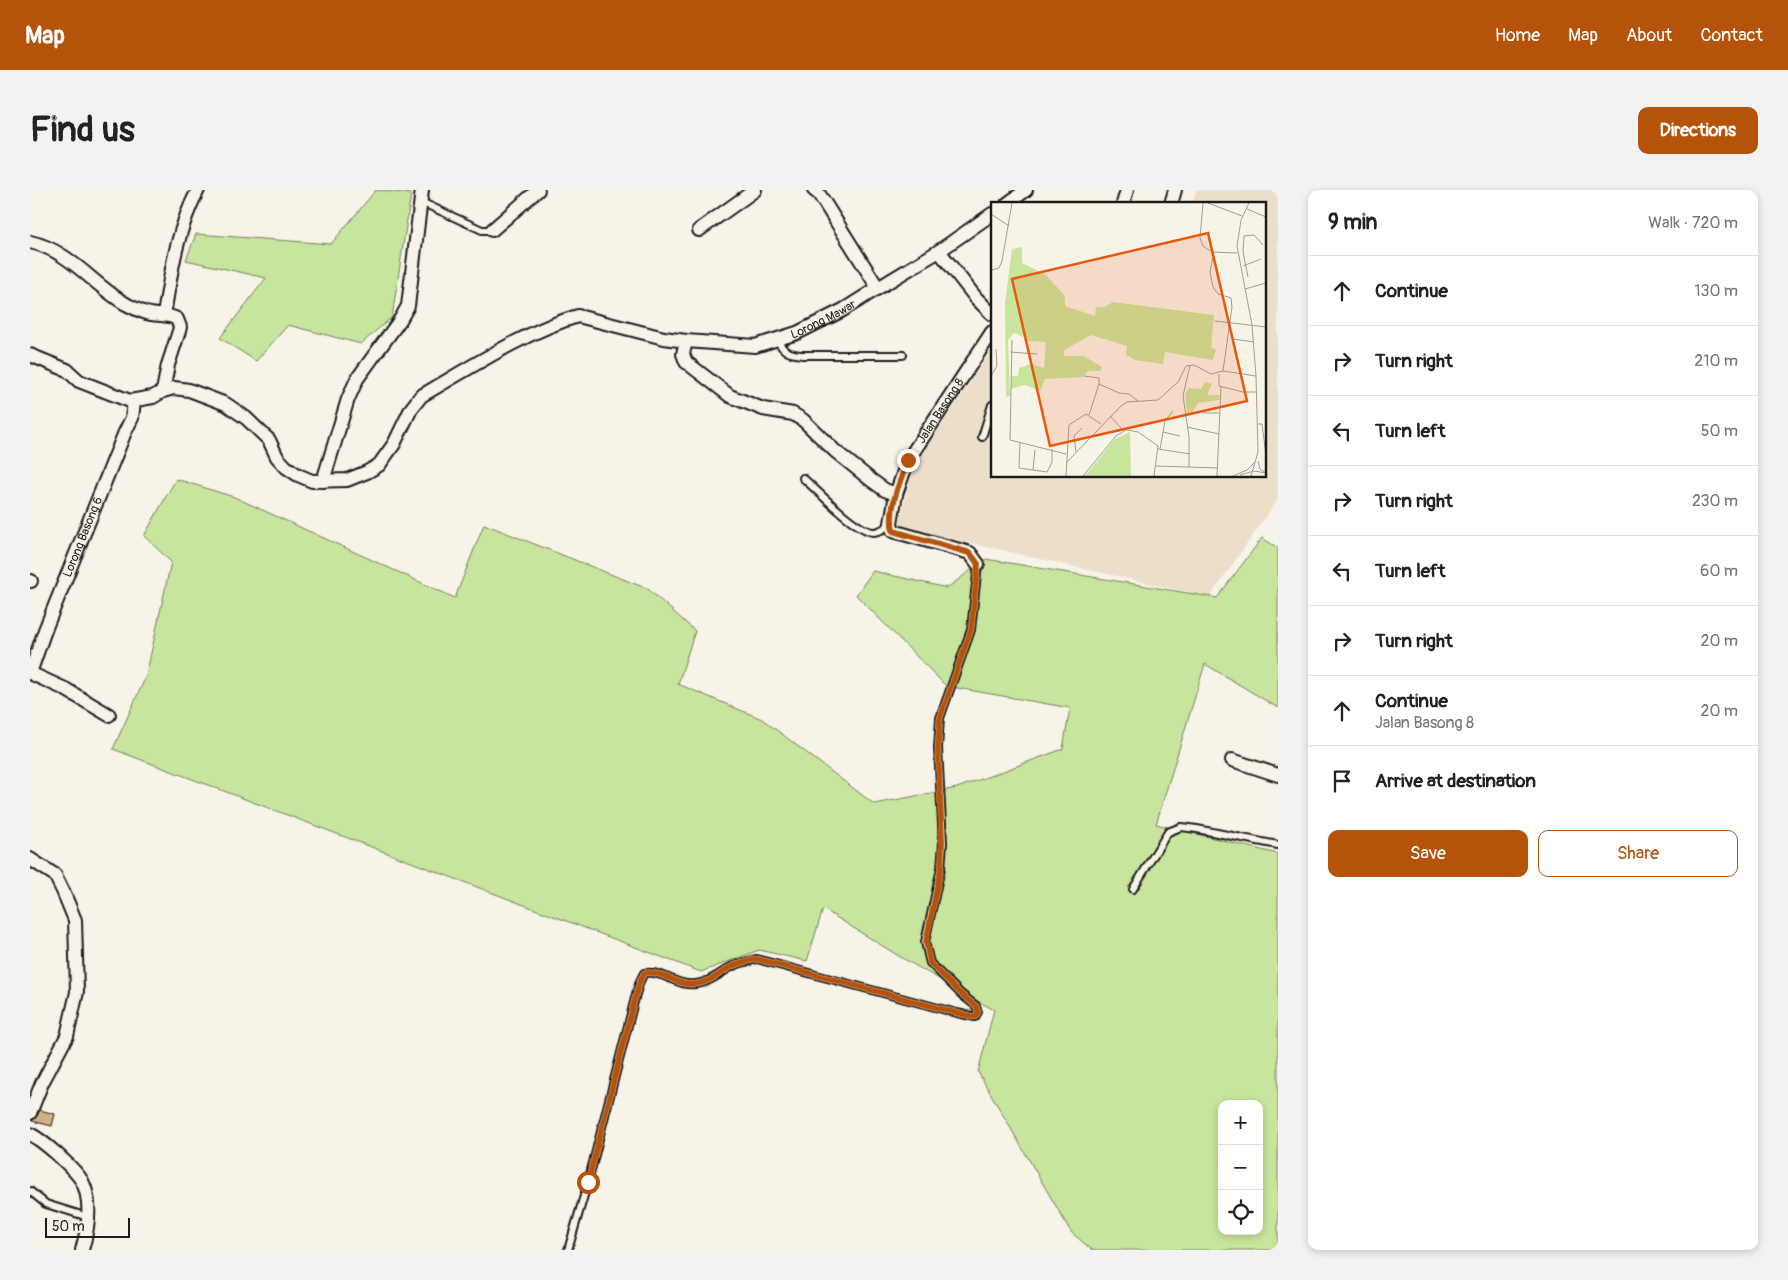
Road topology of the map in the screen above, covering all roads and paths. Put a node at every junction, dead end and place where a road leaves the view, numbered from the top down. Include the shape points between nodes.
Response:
1 (198, 190) edge
2 (538, 190) edge
3 (755, 190) edge
4 (814, 190) edge
5 (1026, 190) edge
6 (421, 196) edge
7 (1010, 202) edge
8 (991, 215) edge
9 (492, 230) joint
10 (699, 230) dead end
11 (30, 242) edge
12 (940, 251) junction
13 (878, 288) junction
14 (991, 313) edge
15 (164, 315) junction
16 (991, 334) edge
17 (777, 339) junction
18 (686, 341) junction
19 (30, 356) edge
20 (903, 356) dead end
21 (163, 391) junction
22 (134, 401) junction
23 (991, 408) edge
24 (982, 437) dead end
25 (804, 478) dead end
26 (323, 481) junction
27 (896, 494) junction
28 (891, 523) junction
29 (978, 564) joint
30 (30, 673) edge
31 (109, 715) dead end
32 (1232, 760) dead end
33 (1278, 775) edge
34 (1278, 845) edge
35 (30, 859) edge
36 (1133, 889) dead end
37 (30, 1113) edge
38 (30, 1134) edge
39 (30, 1191) edge
40 (88, 1217) junction
41 (82, 1250) edge
42 (568, 1250) edge

1 - 15 street via 180,232
2 - 9 street
3 - 10 street
4 - 13 street
5 - 7 street
6 - 9 lane via 473,226
6 - 26 street via 408,306 357,379
8 - 12 street, Lorong Mawar
11 - 15 street via 63,256 124,303 151,314
12 - 13 street, Lorong Mawar
12 - 14 street
13 - 17 street, Lorong Mawar via 843,310
15 - 21 street via 178,319 180,327
16 - 27 street, Jalan Basong 8 via 908,460
17 - 18 street, Lorong Mawar via 755,346
17 - 20 lane via 782,349 790,354
18 - 26 street, Lorong Mawar via 578,316 566,320 526,337 421,396 378,465 347,480
18 - 27 street via 683,354 686,362 730,396 763,409 793,414 870,480
19 - 22 street via 67,370 78,381
21 - 22 street, Lorong Mawar
21 - 26 street, Lorong Mawar via 174,388 189,390 226,404 269,440 286,467 312,481
22 - 30 street, Lorong Basong 6 via 132,418
23 - 24 lane
25 - 28 lane via 864,530 882,530
27 - 28 street, Jalan Basong 8
28 - 29 street via 893,531 970,553
29 - 42 lane via 971,630 940,718 941,868 926,942 930,963 976,1006 978,1012 975,1017 957,1013 757,959 731,967 698,984 678,983 653,972 644,973
30 - 31 street
32 - 33 street
34 - 36 lane via 1181,827 1168,832
35 - 37 street via 55,875 75,920 77,992 67,1036
38 - 40 street via 50,1147 82,1181
39 - 40 lane via 46,1204
40 - 41 street

